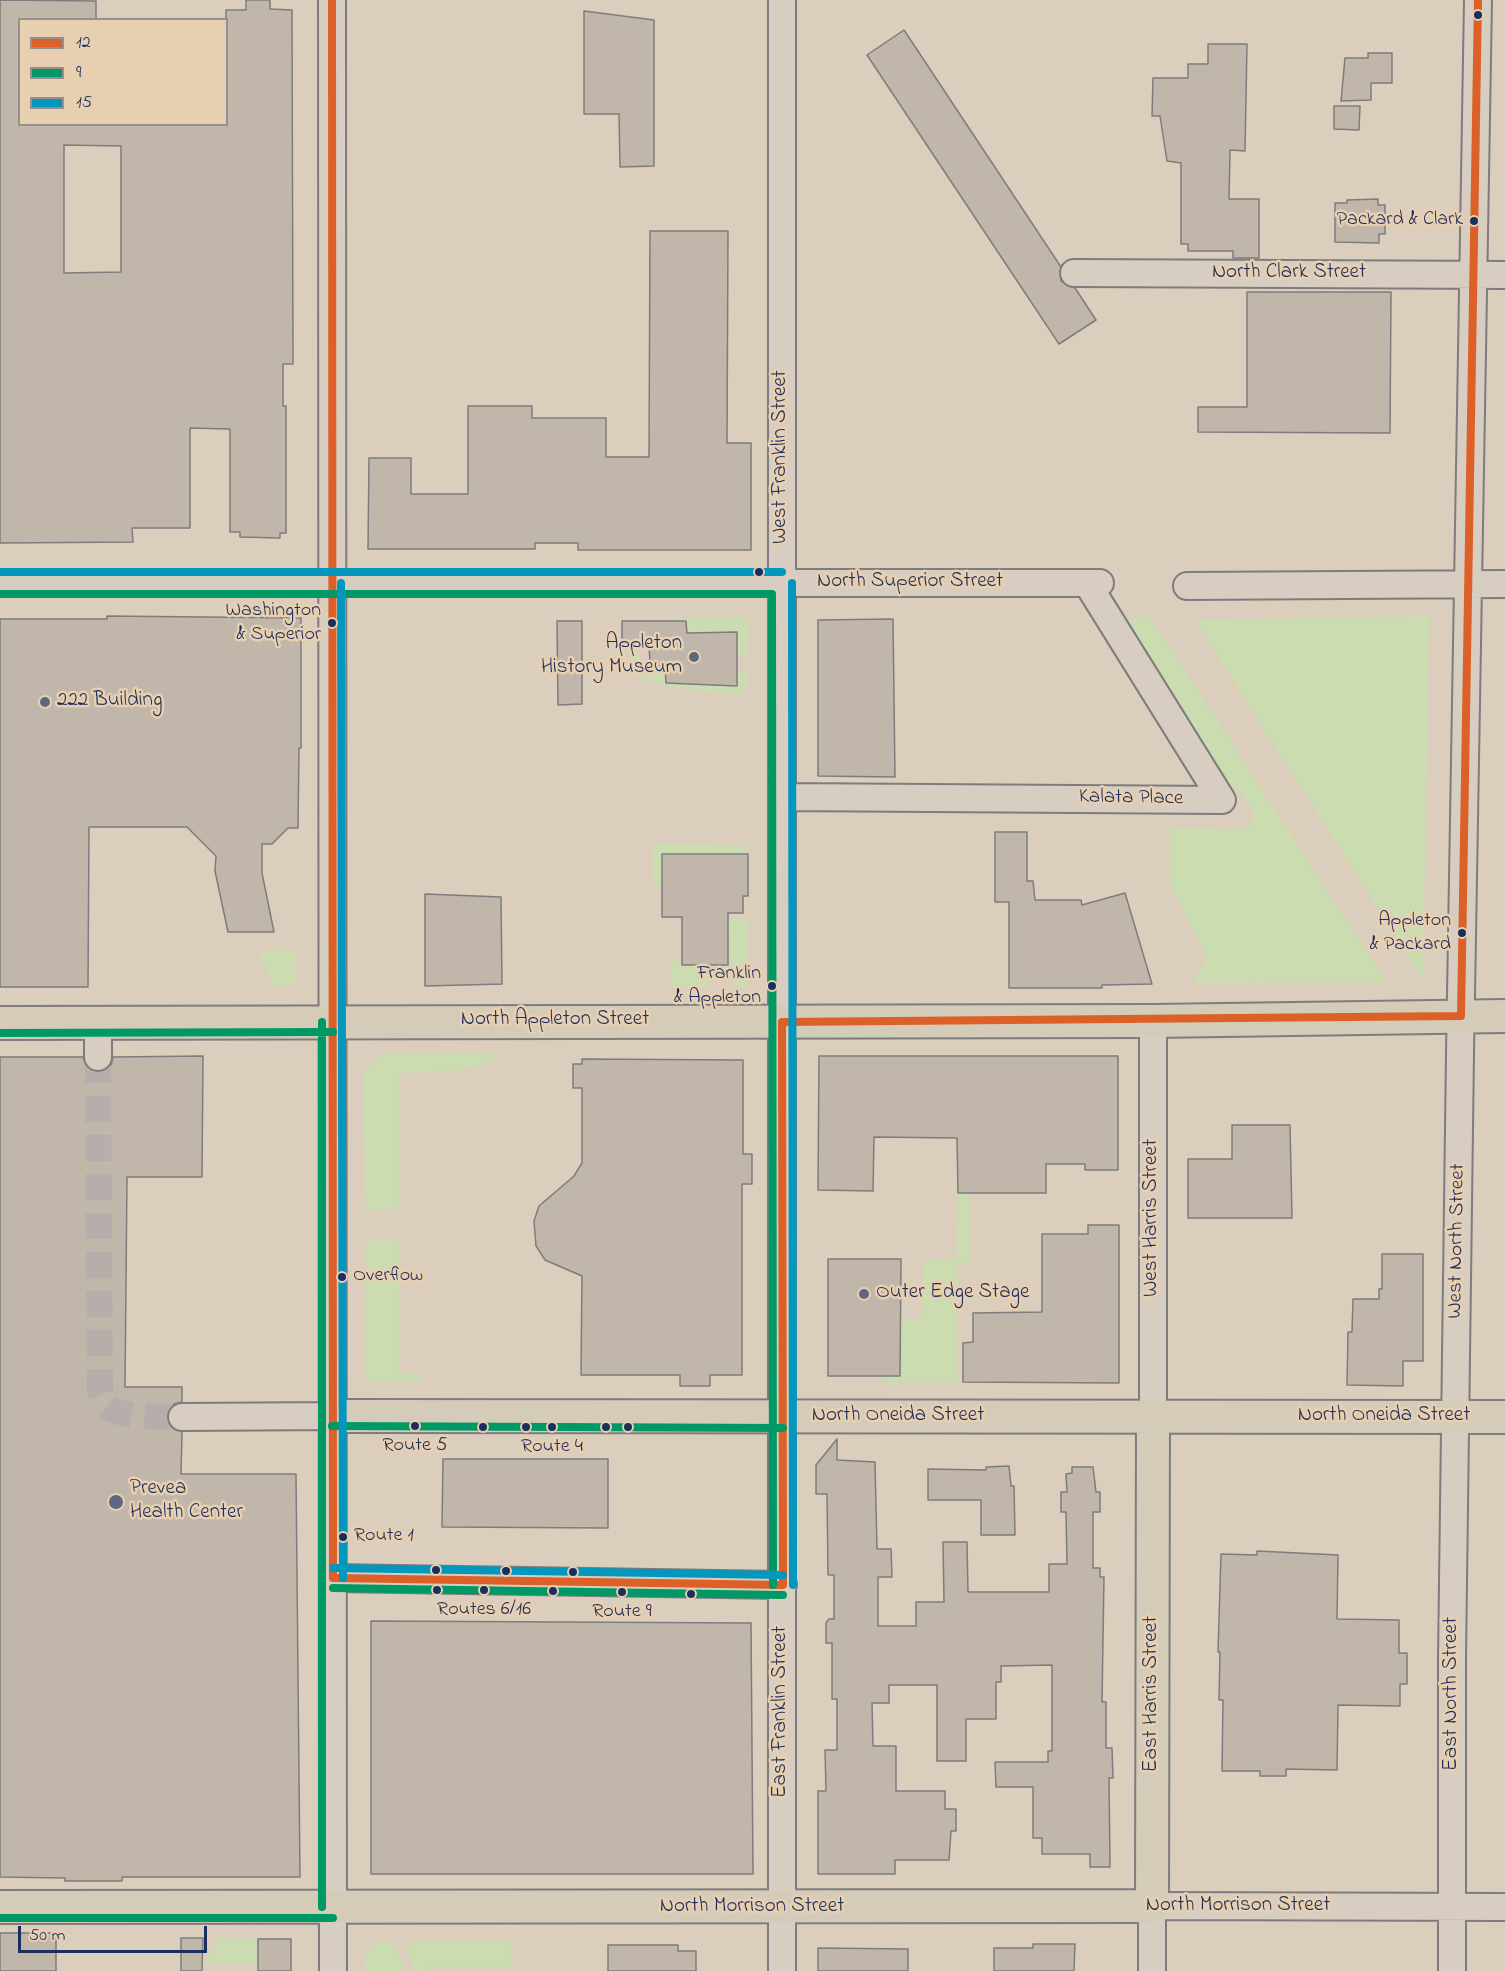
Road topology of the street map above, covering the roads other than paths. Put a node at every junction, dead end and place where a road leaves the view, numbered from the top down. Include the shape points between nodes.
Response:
1 (332, 0) edge
2 (782, 0) edge
3 (1478, 0) edge
4 (1074, 273) dead end
5 (1474, 275) junction
6 (1505, 275) edge
7 (0, 583) edge
8 (331, 583) junction
9 (782, 583) junction
10 (1094, 583) joint
11 (1469, 584) junction
12 (1505, 584) edge
13 (1187, 586) dead end
14 (784, 797) junction
15 (1461, 1016) junction
16 (1505, 1016) edge
17 (1153, 1021) junction
18 (333, 1022) junction
19 (782, 1022) junction
20 (0, 1023) edge
21 (98, 1023) junction
22 (98, 1057) tunnel mouth
23 (182, 1416) tunnel mouth
24 (332, 1416) junction
25 (1153, 1416) junction
26 (1505, 1417) edge
27 (783, 1418) junction
28 (1456, 1418) junction
29 (333, 1578) junction
30 (783, 1585) junction
31 (1152, 1906) junction
32 (0, 1907) edge
33 (333, 1907) junction
34 (1452, 1907) junction
35 (1505, 1907) edge
36 (782, 1908) junction
37 (333, 1971) edge
38 (782, 1971) edge
39 (1152, 1971) edge
40 (1452, 1971) edge

1 - 8 street
2 - 9 street, West Franklin Street
3 - 5 street, West North Street
4 - 5 street, North Clark Street
5 - 6 street, North Clark Street
5 - 11 street, West North Street
7 - 8 street, North Superior Street
8 - 9 street, North Superior Street
8 - 18 street
9 - 10 street, North Superior Street
9 - 14 street, West Franklin Street
10 - 14 street, Kalata Place via 1222,800
11 - 12 street
11 - 13 street
11 - 15 street, West North Street
14 - 19 street, West Franklin Street
15 - 16 main road, North Appleton Street
15 - 17 main road, North Appleton Street
15 - 28 street, West North Street
17 - 19 main road, North Appleton Street
17 - 25 street, West Harris Street
18 - 19 main road, North Appleton Street
18 - 21 main road, North Appleton Street
18 - 24 street
19 - 27 street, West Franklin Street
20 - 21 main road, North Appleton Street
21 - 22 street
23 - 24 street, North Oneida Street
24 - 27 main road, North Oneida Street
24 - 29 street
25 - 27 main road, North Oneida Street
25 - 28 main road, North Oneida Street
25 - 31 main road, East Harris Street
26 - 28 main road, North Oneida Street
27 - 30 street, East Franklin Street
28 - 34 street, East North Street
29 - 30 street
29 - 33 street
30 - 36 street, East Franklin Street
31 - 34 street, North Morrison Street
31 - 36 main road, North Morrison Street
31 - 39 street, East Harris Street
32 - 33 main road, North Morrison Street
33 - 36 main road, North Morrison Street
33 - 37 street
34 - 35 street, North Morrison Street
34 - 40 street, East North Street
36 - 38 street, East Franklin Street

